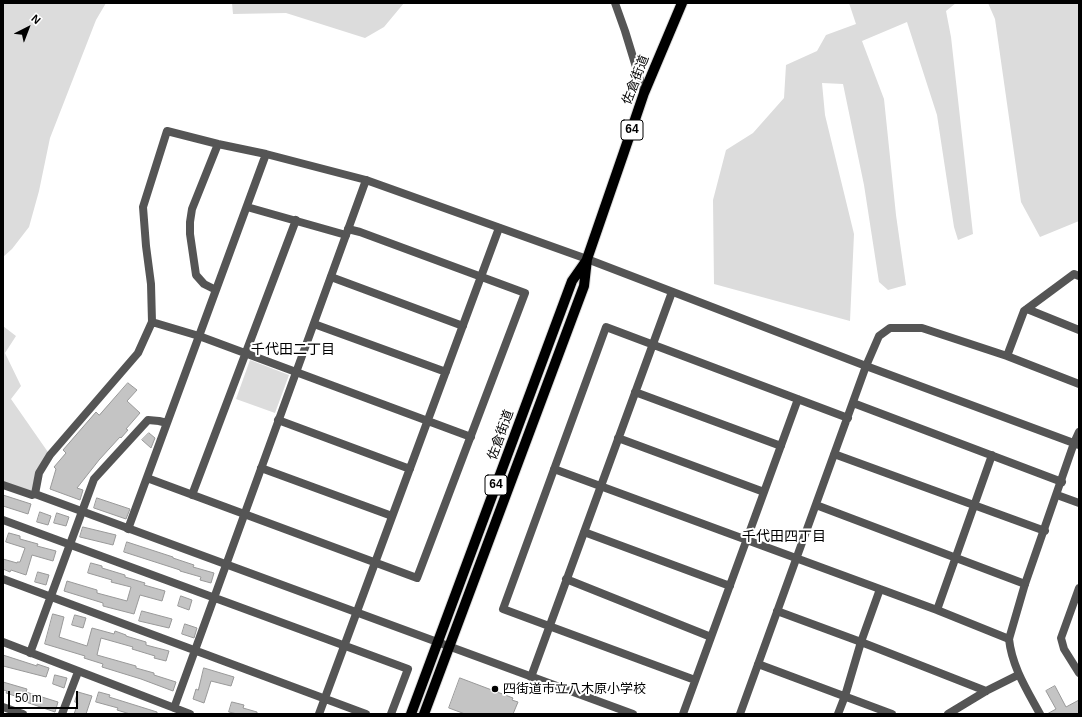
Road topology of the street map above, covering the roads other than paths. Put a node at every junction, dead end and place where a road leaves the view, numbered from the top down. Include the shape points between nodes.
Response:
1 (615, 3) edge
2 (682, 3) edge
3 (644, 93) junction
4 (218, 144) junction
5 (266, 154) junction
6 (366, 180) junction
7 (247, 207) junction
8 (296, 220) junction
9 (499, 228) junction
10 (347, 232) junction
11 (587, 259) junction
12 (481, 276) junction
13 (1079, 276) edge
14 (331, 277) junction
15 (216, 290) junction
16 (672, 292) junction
17 (1027, 309) junction
18 (152, 322) junction
19 (314, 324) junction
20 (463, 326) junction
21 (1079, 330) edge
22 (199, 336) junction
23 (653, 345) junction
24 (246, 354) junction
25 (1008, 356) junction
26 (866, 366) junction
27 (296, 372) junction
28 (446, 372) junction
29 (1079, 384) edge
30 (635, 392) junction
31 (798, 399) junction
32 (853, 403) junction
33 (848, 418) junction
34 (278, 420) junction
35 (428, 421) junction
36 (167, 423) junction
37 (1079, 432) edge
38 (471, 437) junction
39 (618, 438) junction
40 (1077, 444) edge
41 (781, 446) junction
42 (834, 454) junction
43 (992, 455) junction
44 (261, 468) junction
45 (410, 469) junction
46 (554, 469) junction
47 (147, 478) junction
48 (1062, 482) junction
49 (3, 485) edge
50 (601, 486) junction
51 (764, 492) junction
52 (34, 494) junction
53 (192, 495) junction
54 (1056, 495) junction
55 (1079, 503) edge
56 (816, 505) junction
57 (974, 505) junction
58 (81, 512) junction
59 (244, 514) junction
60 (392, 516) junction
61 (3, 520) edge
62 (128, 529) junction
63 (1045, 531) junction
64 (584, 532) junction
65 (747, 540) junction
66 (69, 545) junction
67 (955, 558) junction
68 (796, 559) junction
69 (375, 563) junction
70 (226, 565) junction
71 (3, 579) edge
72 (566, 580) junction
73 (1025, 584) junction
74 (730, 586) junction
75 (1079, 588) edge
76 (880, 589) junction
77 (50, 597) junction
78 (214, 598) junction
79 (937, 610) junction
80 (1075, 610) edge
81 (777, 611) junction
82 (357, 613) junction
83 (549, 626) junction
84 (711, 637) junction
85 (1009, 639) junction
86 (3, 642) edge
87 (861, 642) junction
88 (438, 643) junction
89 (345, 646) junction
90 (449, 647) junction
91 (195, 651) junction
92 (30, 653) junction
93 (758, 664) junction
94 (78, 672) junction
95 (1079, 673) edge
96 (1018, 675) junction
97 (530, 677) junction
98 (695, 680) junction
99 (986, 691) junction
100 (845, 696) junction
101 (325, 699) junction
102 (3, 707) edge
103 (174, 708) junction
104 (22, 714) edge
105 (62, 714) edge
106 (190, 714) edge
107 (319, 714) edge
108 (366, 714) edge
109 (391, 714) edge
110 (411, 714) edge
111 (424, 714) edge
112 (633, 714) edge
113 (683, 714) edge
114 (740, 714) edge
115 (838, 714) edge
116 (892, 714) edge
117 (948, 714) edge
118 (1040, 714) edge

1 - 3 street
2 - 3 main road, 佐倉街道 / 64
3 - 11 main road, 佐倉街道 / 64
4 - 5 street
4 - 15 street via 192,209 190,222 196,275 204,284
4 - 18 street via 168,131 143,207
5 - 6 street
5 - 7 street
6 - 9 street
6 - 10 street
7 - 8 street
7 - 15 street
8 - 10 street
8 - 24 street
9 - 11 street
9 - 12 street
10 - 12 street via 360,232
10 - 14 street
11 - 16 street
11 - 88 main road, 佐倉街道 / 64 via 572,281
11 - 90 main road, 佐倉街道 / 64 via 584,286
12 - 20 street
12 - 38 street via 525,293
13 - 17 street via 1074,274
14 - 19 street
14 - 20 street
15 - 22 street
16 - 23 street
16 - 26 street
17 - 21 street
17 - 25 street via 1024,311
18 - 22 street
18 - 52 street via 138,353 50,455 39,473
19 - 27 street
19 - 28 street
20 - 28 street
22 - 24 street
22 - 36 street
23 - 30 street
23 - 31 street
23 - 46 street via 606,327
24 - 27 street
24 - 53 street
25 - 26 street via 922,328 890,328 878,336
25 - 29 street
26 - 32 street
26 - 40 street
27 - 34 street
27 - 35 street
28 - 35 street
30 - 39 street
30 - 41 street
31 - 33 street
31 - 41 street
32 - 33 street
32 - 43 street
33 - 42 street
34 - 44 street
34 - 45 street
35 - 38 street
35 - 45 street
36 - 47 street
36 - 58 street via 148,420 94,479
37 - 40 street
38 - 69 street via 417,578
39 - 50 street
39 - 51 street
40 - 48 street
41 - 51 street
42 - 56 street
42 - 57 street
43 - 48 street
43 - 57 street
44 - 59 street
44 - 60 street
45 - 60 street
46 - 50 street
46 - 83 street via 504,609
47 - 53 street
47 - 62 street
48 - 54 street
49 - 52 street
50 - 64 street
50 - 65 street
51 - 65 street
52 - 58 street
53 - 59 street
54 - 55 street
54 - 63 street
56 - 67 street
56 - 68 street
57 - 63 street
57 - 67 street
58 - 62 street
58 - 66 street
59 - 69 street
59 - 70 street
60 - 69 street
61 - 66 street
62 - 70 street
63 - 73 street
64 - 72 street
64 - 74 street
65 - 68 street
65 - 74 street
66 - 77 street
66 - 78 street
67 - 73 street
67 - 79 street
68 - 76 street
68 - 81 street
69 - 82 street
70 - 78 street
70 - 82 street
71 - 77 street
72 - 83 street
72 - 84 street
73 - 85 street
74 - 84 street
75 - 80 street
76 - 79 street
76 - 87 street
77 - 91 street
77 - 92 street
78 - 89 street
78 - 91 street
79 - 85 street
80 - 95 street via 1061,638 1064,649
81 - 87 street
81 - 93 street
82 - 88 street
82 - 89 street
83 - 97 street
83 - 98 street
84 - 98 street
85 - 96 street
86 - 92 street
87 - 99 street
87 - 100 street
88 - 90 street
88 - 110 main road, 佐倉街道 / 64
89 - 101 street
89 - 109 street via 408,669
90 - 97 street
90 - 111 main road, 佐倉街道 / 64
91 - 101 street
91 - 103 street
92 - 94 street
93 - 100 street
93 - 114 street
94 - 103 street
94 - 105 street
96 - 99 street
96 - 118 street
97 - 112 street
98 - 113 street
99 - 117 street
100 - 115 street
100 - 116 street
101 - 107 street
101 - 108 street
102 - 104 street
103 - 106 street

